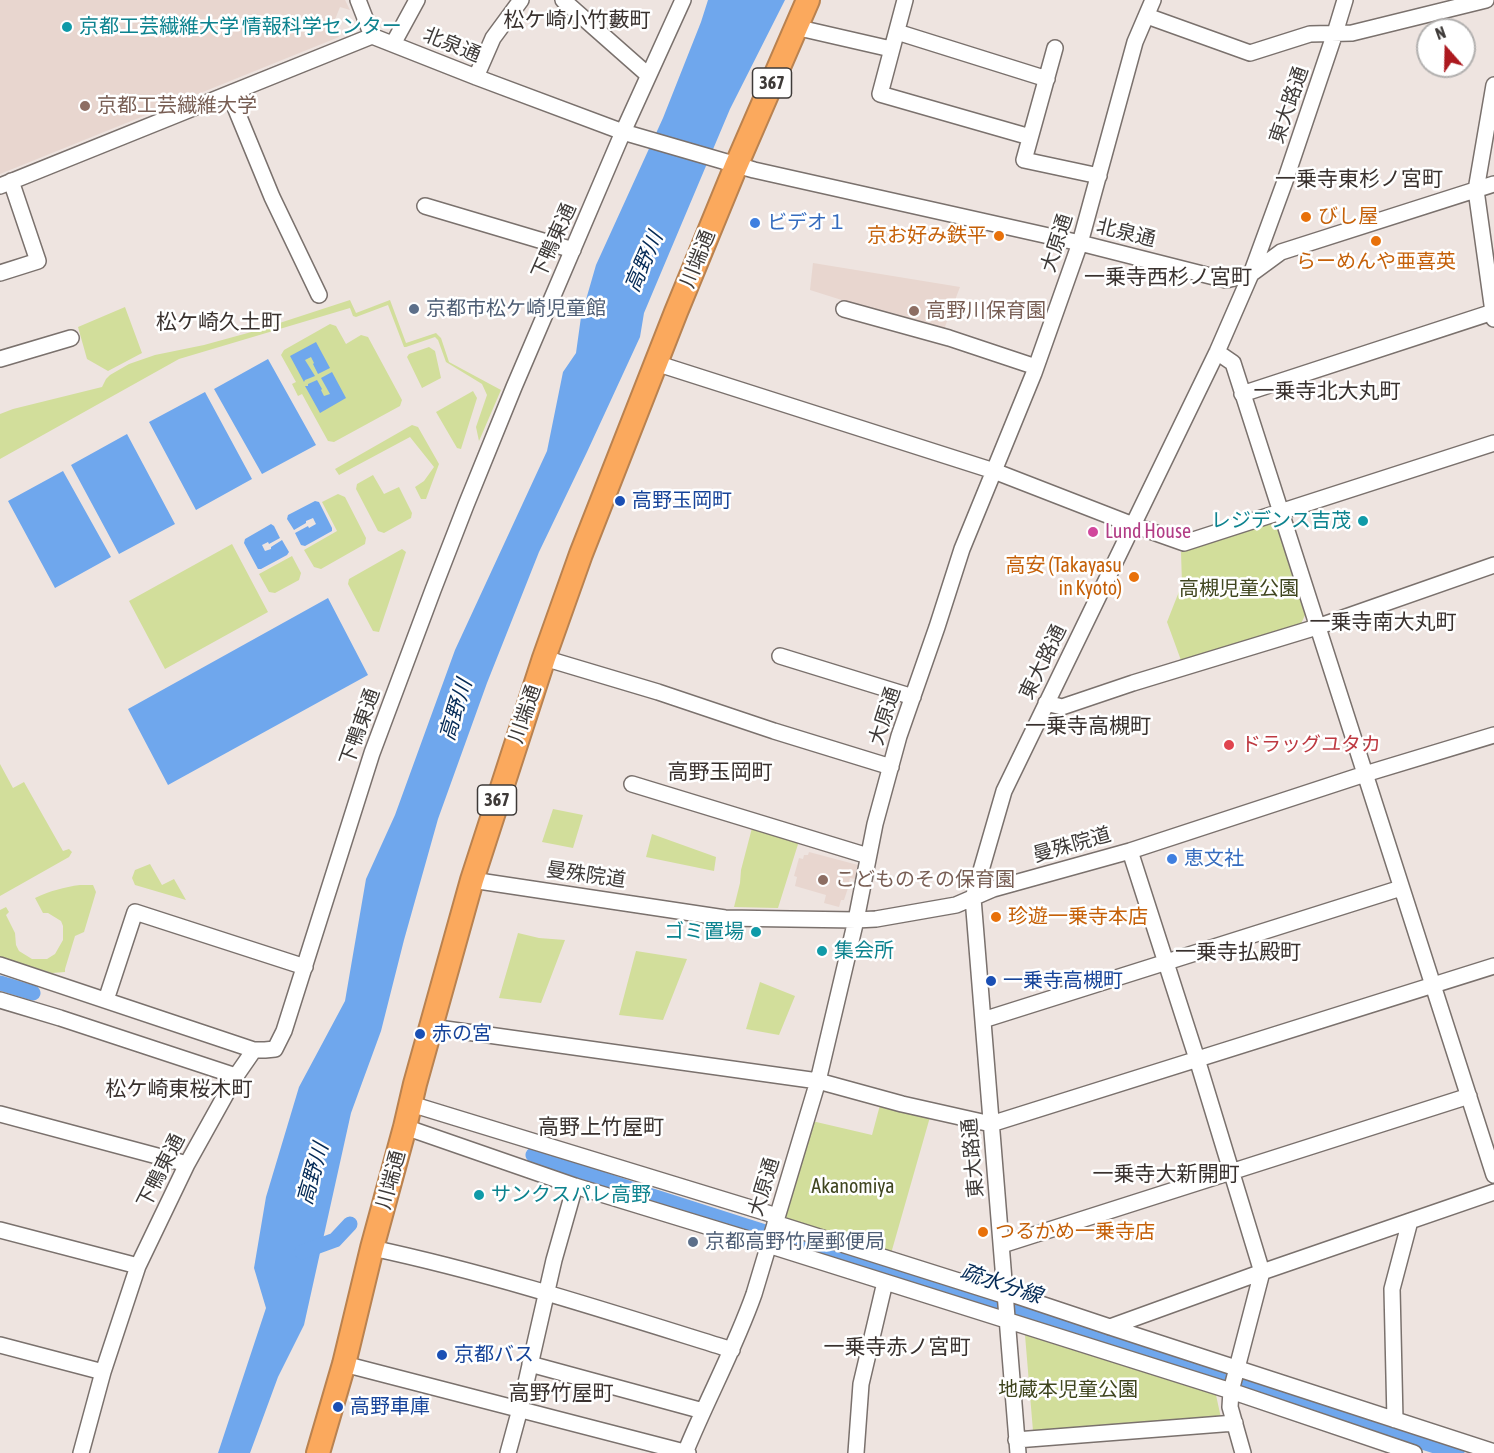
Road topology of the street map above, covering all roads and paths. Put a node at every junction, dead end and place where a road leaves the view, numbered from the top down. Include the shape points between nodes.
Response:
1 (358, 0) edge
2 (417, 0) edge
3 (521, 0) edge
4 (563, 0) edge
5 (682, 0) edge
6 (808, 0) edge
7 (905, 0) edge
8 (1154, 0) edge
9 (1345, 0) edge
10 (1486, 0) edge
11 (1147, 16) junction
12 (795, 27) junction
13 (897, 32) junction
14 (1335, 33) junction
15 (372, 36) junction
16 (393, 44) junction
17 (1055, 48) dead end
18 (891, 49) junction
19 (648, 75) junction
20 (476, 77) junction
21 (1047, 79) junction
22 (1494, 85) edge
23 (230, 94) junction
24 (630, 134) junction
25 (1030, 137) junction
26 (727, 163) junction
27 (1099, 176) junction
28 (6, 183) edge
29 (1494, 184) edge
30 (1476, 190) junction
31 (425, 206) dead end
32 (1080, 243) junction
33 (573, 250) junction
34 (0, 273) edge
35 (1251, 274) junction
36 (319, 296) dead end
37 (844, 309) dead end
38 (1493, 316) edge
39 (71, 338) dead end
40 (1216, 352) junction
41 (0, 359) edge
42 (655, 365) junction
43 (1036, 368) junction
44 (1242, 394) junction
45 (1494, 443) edge
46 (994, 471) junction
47 (1280, 511) junction
48 (1133, 525) junction
49 (1494, 565) edge
50 (1317, 627) junction
51 (780, 656) dead end
52 (544, 658) junction
53 (913, 697) junction
54 (1046, 703) junction
55 (1494, 735) edge
56 (891, 767) junction
57 (1365, 774) junction
58 (632, 784) dead end
59 (1130, 851) junction
60 (868, 856) junction
61 (472, 880) junction
62 (1401, 888) junction
63 (973, 898) junction
64 (856, 920) junction
65 (1166, 963) junction
66 (0, 965) edge
67 (305, 966) junction
68 (1494, 966) edge
69 (1433, 986) junction
70 (0, 1000) edge
71 (106, 1000) junction
72 (983, 1020) junction
73 (431, 1027) junction
74 (254, 1050) junction
75 (1197, 1059) junction
76 (236, 1076) junction
77 (818, 1081) junction
78 (1469, 1096) junction
79 (411, 1104) junction
80 (0, 1114) edge
81 (992, 1124) junction
82 (405, 1127) junction
83 (187, 1164) junction
84 (1232, 1172) junction
85 (1494, 1175) edge
86 (575, 1186) junction
87 (1494, 1192) edge
88 (1410, 1221) junction
89 (0, 1230) edge
90 (773, 1230) junction
91 (1002, 1245) junction
92 (372, 1248) junction
93 (138, 1266) junction
94 (1262, 1272) junction
95 (885, 1282) junction
96 (546, 1292) junction
97 (1006, 1304) junction
98 (1110, 1328) junction
99 (0, 1345) edge
100 (732, 1350) junction
101 (344, 1364) junction
102 (530, 1364) junction
103 (1237, 1369) junction
104 (103, 1372) junction
105 (1231, 1392) junction
106 (520, 1409) junction
107 (703, 1411) junction
108 (1395, 1420) junction
109 (1234, 1424) junction
110 (1017, 1446) edge
111 (1494, 1452) edge
112 (81, 1453) edge
113 (318, 1453) edge
114 (508, 1453) edge
115 (686, 1453) edge
116 (856, 1453) edge
117 (1243, 1453) edge
118 (1414, 1453) edge

1 - 15 street
2 - 16 street
3 - 20 street via 493,38
4 - 19 street
5 - 19 street, 下鴨東通
6 - 12 highway, 川端通 / 367
7 - 13 street
8 - 11 street, 大原通
9 - 14 street, 東大路通
10 - 14 street via 1352,33
11 - 14 street via 1250,53 1310,34
11 - 27 street, 大原通 via 1136,42
12 - 18 street
12 - 26 highway, 川端通 / 367
13 - 18 street
13 - 21 street
14 - 35 street, 東大路通
15 - 16 street, 北泉通
15 - 23 street
16 - 20 street, 北泉通
17 - 21 street
18 - 25 street via 880,94
19 - 24 street, 下鴨東通
20 - 24 street, 北泉通
21 - 25 street
22 - 30 street
23 - 28 street
23 - 36 street via 272,197
24 - 26 street, 北泉通
24 - 33 street, 下鴨東通
25 - 27 street via 1024,159
26 - 32 street, 北泉通
26 - 42 highway, 川端通 / 367
27 - 32 street, 大原通
28 - 34 street via 38,261
29 - 30 street, 北泉通
30 - 35 street, 北泉通 via 1281,252
30 - 38 street
31 - 33 street
32 - 35 street, 北泉通 via 1226,280
32 - 43 street, 大原通
33 - 67 street, 下鴨東通 via 466,505 392,699
35 - 40 street, 東大路通
37 - 43 street via 949,338
38 - 44 street
39 - 41 street
40 - 44 street via 1233,363
40 - 48 street, 東大路通
42 - 46 street
42 - 52 highway, 川端通 / 367
43 - 46 street, 大原通
44 - 47 street
45 - 47 street
46 - 48 street
46 - 53 street, 大原通 via 962,549
47 - 48 street via 1184,543
47 - 50 street
48 - 54 street, 東大路通
49 - 50 street
50 - 54 street via 1062,707
50 - 57 street
51 - 53 street
52 - 56 street
52 - 61 highway, 川端通 / 367
53 - 56 street, 大原通
54 - 63 street, 東大路通 via 1004,791
55 - 57 street, 曼殊院道
56 - 60 street, 大原通
57 - 59 street, 曼殊院道
57 - 62 street
58 - 60 street
59 - 63 street, 曼殊院道
59 - 65 street
60 - 64 street, 大原通
61 - 64 street, 曼殊院道 via 725,918
61 - 73 highway, 川端通 / 367
62 - 65 street
62 - 69 street
63 - 64 street, 曼殊院道 via 957,905
63 - 72 street, 東大路通
64 - 77 street, 大原通
65 - 72 street
65 - 75 street
66 - 71 street
67 - 71 street via 135,912
67 - 74 street, 下鴨東通 via 275,1049
68 - 69 street
69 - 75 street
69 - 78 street
70 - 76 street
71 - 74 street
72 - 81 street, 東大路通
73 - 77 street
73 - 79 highway, 川端通 / 367
74 - 76 street, 下鴨東通
75 - 81 street
75 - 84 street
76 - 83 street, 下鴨東通
77 - 81 street
77 - 90 street, 大原通
78 - 84 street
78 - 85 street
79 - 82 highway, 川端通 / 367
79 - 90 street
80 - 83 street
81 - 91 street, 東大路通
82 - 86 street
82 - 92 highway, 川端通 / 367
83 - 93 street, 下鴨東通
84 - 91 street
84 - 94 street
86 - 90 street
86 - 96 street
87 - 88 street
88 - 94 street
88 - 108 street via 1392,1289
89 - 93 street
90 - 95 street
90 - 97 street
90 - 100 street, 大原通
91 - 97 street, 東大路通
92 - 96 street
92 - 101 highway, 川端通 / 367
93 - 104 street, 下鴨東通
94 - 98 street
94 - 103 street
95 - 97 street
95 - 116 street via 861,1384
96 - 100 street
96 - 102 street
97 - 98 street
97 - 105 street
97 - 110 street, 東大路通
98 - 103 street
99 - 104 street
100 - 107 street, 大原通
101 - 106 street
101 - 113 highway, 川端通 / 367
102 - 106 street
102 - 107 street
103 - 105 street
103 - 108 street
104 - 112 street, 下鴨東通
105 - 109 street
105 - 118 street
106 - 114 street
106 - 115 street
107 - 115 street, 大原通
108 - 111 street
109 - 110 street
109 - 117 street

